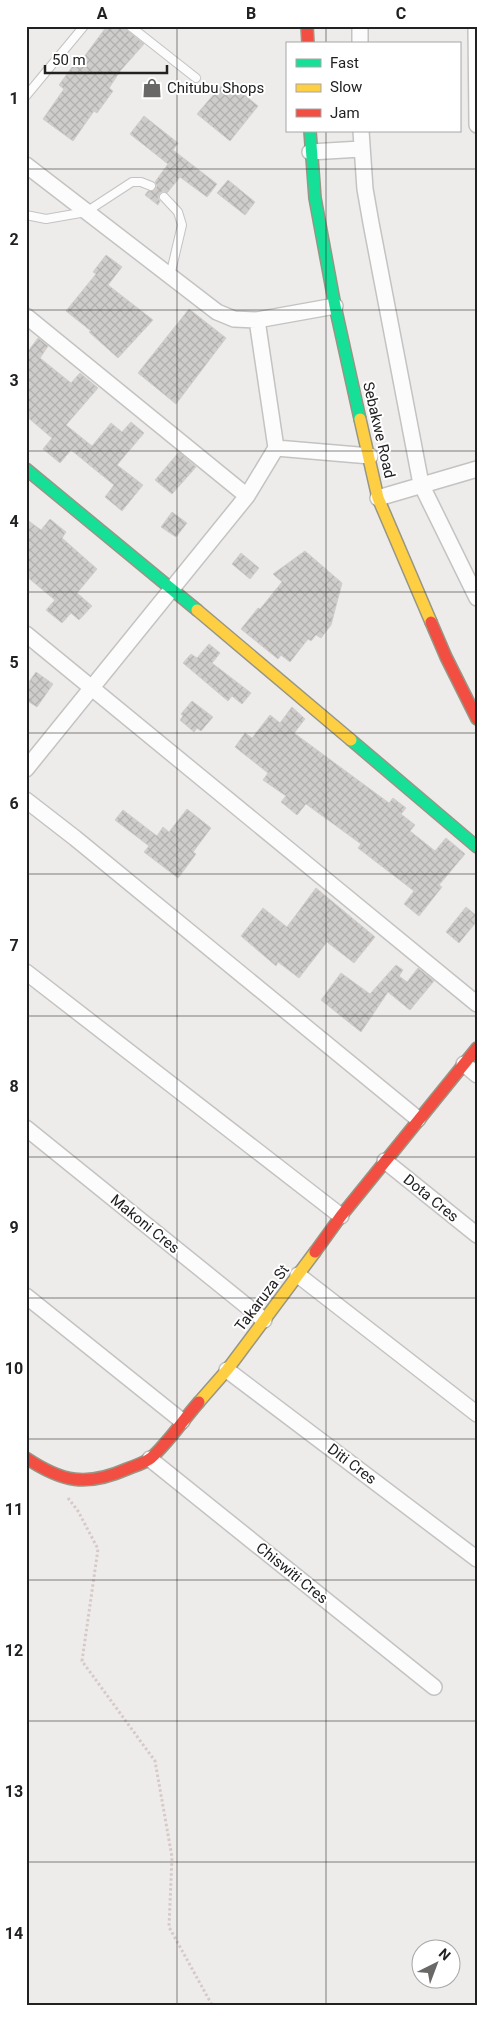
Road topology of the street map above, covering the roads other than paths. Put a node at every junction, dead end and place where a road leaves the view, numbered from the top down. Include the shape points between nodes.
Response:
1 (84, 26) edge
2 (130, 26) edge
3 (307, 26) edge
4 (360, 26) edge
5 (476, 26) edge
6 (308, 42) edge
7 (360, 42) edge
8 (196, 78) dead end
9 (26, 96) edge
10 (477, 125) edge
11 (310, 132) edge
12 (361, 132) edge
13 (361, 149) junction
14 (310, 152) junction
15 (26, 165) edge
16 (151, 186) dead end
17 (164, 197) dead end
18 (86, 212) junction
19 (26, 215) edge
20 (170, 276) junction
21 (334, 306) junction
22 (26, 316) edge
23 (257, 320) junction
24 (276, 448) junction
25 (370, 456) junction
26 (26, 469) edge
27 (477, 469) edge
28 (421, 484) junction
29 (248, 496) junction
30 (378, 498) junction
31 (171, 588) junction
32 (477, 598) edge
33 (26, 634) edge
34 (91, 687) junction
35 (477, 719) edge
36 (26, 769) edge
37 (26, 800) edge
38 (477, 847) edge
39 (26, 972) edge
40 (477, 1004) edge
41 (477, 1048) edge
42 (464, 1064) junction
43 (477, 1074) edge
44 (418, 1119) junction
45 (26, 1128) edge
46 (385, 1162) junction
47 (341, 1216) junction
48 (477, 1235) edge
49 (298, 1274) junction
50 (26, 1296) edge
51 (264, 1320) junction
52 (227, 1370) junction
53 (477, 1414) edge
54 (182, 1421) junction
55 (26, 1458) edge
56 (150, 1459) junction
57 (477, 1559) edge
58 (434, 1687) dead end

1 - 9 lane
2 - 8 lane
3 - 6 street
4 - 7 street
5 - 10 street
11 - 14 street, Sebakwe Road
12 - 13 street
13 - 14 street
13 - 28 street via 371,223
14 - 21 street, Sebakwe Road
15 - 18 street
16 - 18 lane via 132,182
17 - 20 lane via 178,212 182,225
18 - 19 lane via 46,219
18 - 20 street
20 - 23 street via 217,312 234,319
21 - 23 street
21 - 25 street, Sebakwe Road
22 - 29 street
23 - 24 street
24 - 25 street
24 - 29 street
25 - 30 street, Sebakwe Road
26 - 31 street
27 - 28 street
28 - 30 street
28 - 32 street
29 - 31 street
30 - 35 street, Sebakwe Road via 446,657
31 - 34 street
31 - 38 street
33 - 34 street
34 - 36 street
34 - 40 street
37 - 44 street
39 - 47 street
41 - 42 street, Takaruza St
42 - 43 street
42 - 44 street, Takaruza St
44 - 46 street, Takaruza St
45 - 51 street, Makoni Cres
46 - 47 street, Takaruza St
46 - 48 street, Dota Cres
47 - 49 street, Takaruza St
49 - 51 street, Takaruza St
49 - 53 street
50 - 54 street
51 - 52 street, Takaruza St
52 - 54 street, Takaruza St
52 - 57 street, Diti Cres
54 - 56 street, Takaruza St
55 - 56 street, Takaruza St via 47,1472 72,1480 110,1476
56 - 58 street, Chiswiti Cres

